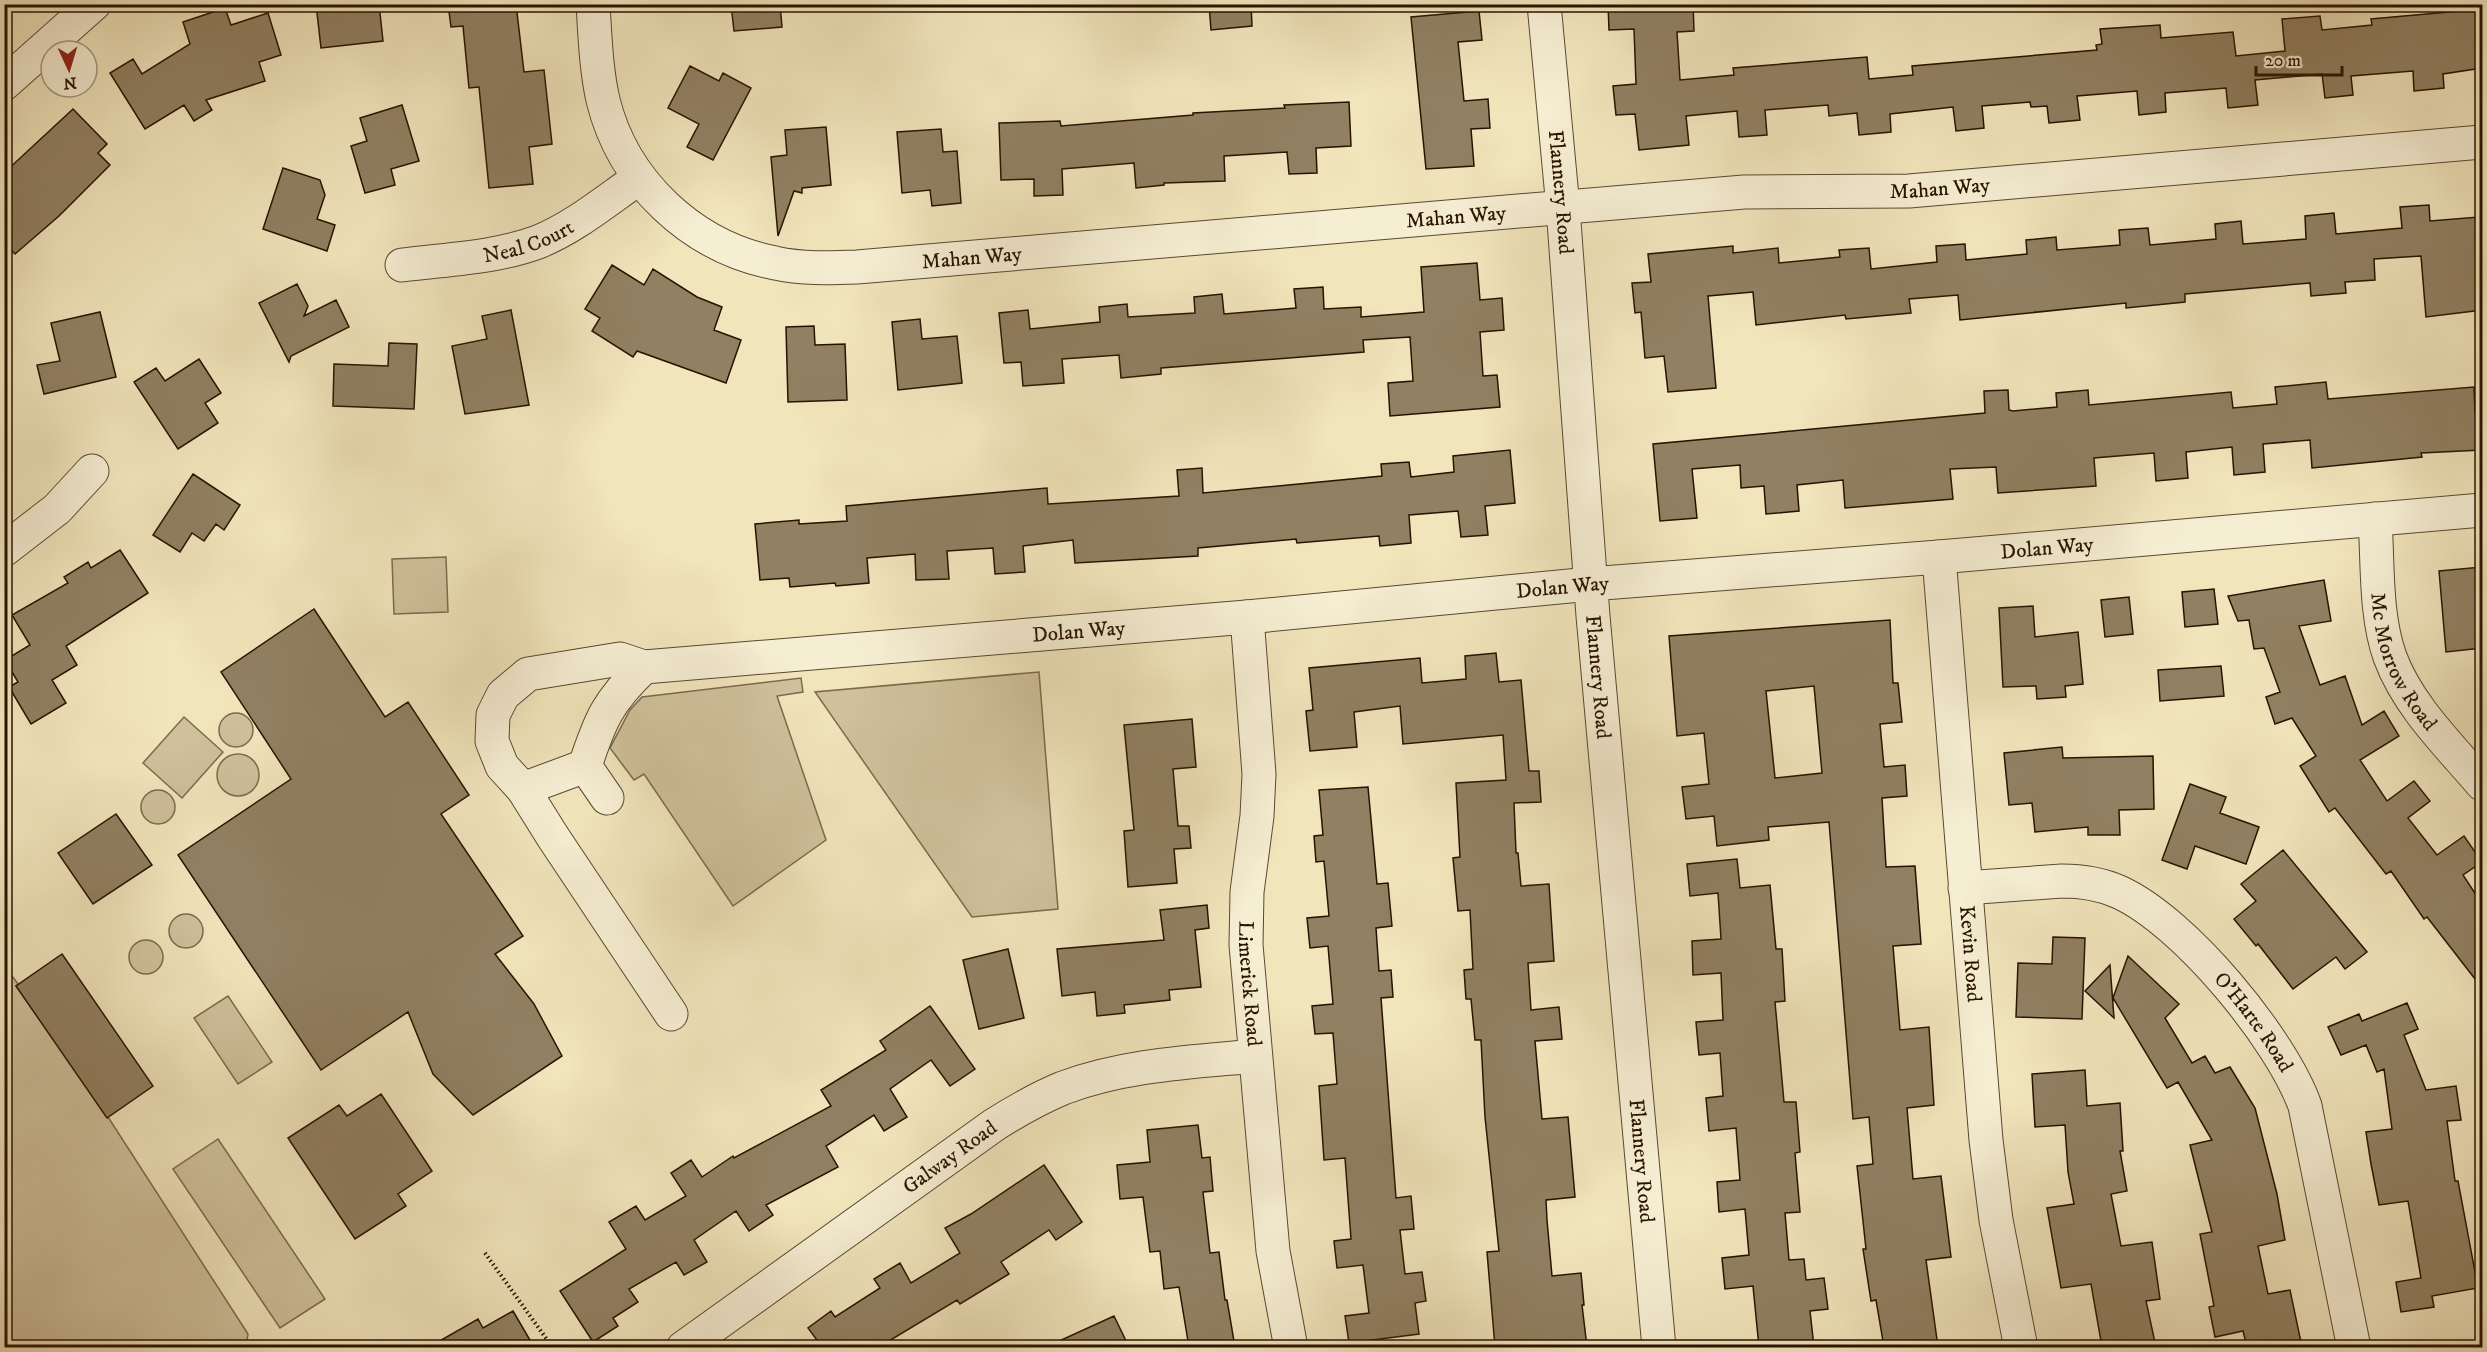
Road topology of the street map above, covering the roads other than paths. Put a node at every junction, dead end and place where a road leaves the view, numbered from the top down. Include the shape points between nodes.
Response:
1 (94, 4) edge
2 (593, 4) edge
3 (1544, 4) edge
4 (4, 84) edge
5 (2482, 142) edge
6 (639, 178) junction
7 (1563, 208) junction
8 (402, 265) dead end
9 (92, 471) dead end
10 (2482, 510) edge
11 (2375, 519) junction
12 (4, 550) edge
13 (1939, 557) junction
14 (1590, 584) junction
15 (1247, 617) junction
16 (644, 667) junction
17 (585, 766) junction
18 (2482, 784) edge
19 (524, 789) junction
20 (607, 798) dead end
21 (1965, 888) junction
22 (671, 1014) dead end
23 (1255, 1056) junction
24 (683, 1347) edge
25 (1291, 1347) edge
26 (1659, 1347) edge
27 (2021, 1347) edge
28 (2354, 1347) edge

1 - 4 street
2 - 6 street, Mahan Way via 603,101 622,151
3 - 7 street, Flannery Road
5 - 7 street, Mahan Way via 1910,192 1744,192
6 - 7 street, Mahan Way via 675,216 719,244 774,263 829,268
6 - 8 street, Neal Court via 575,223 538,242 494,253
7 - 14 street, Flannery Road
9 - 12 street via 57,509
10 - 11 street, Dolan Way
11 - 13 street, Dolan Way
11 - 18 street, Mc Morrow Road via 2382,619 2396,672 2425,716
13 - 14 street, Dolan Way
13 - 21 street, Kevin Road
14 - 15 street, Dolan Way
14 - 26 street, Flannery Road
15 - 16 street, Dolan Way
15 - 23 street, Limerick Road via 1259,774 1246,920
16 - 17 street via 620,689 603,716
16 - 19 street, Dolan Way via 620,659 528,674 503,695 493,715 492,741 502,766
17 - 19 street
17 - 20 street
19 - 22 street, Dolan Way
21 - 27 street, Kevin Road via 1992,1194
21 - 28 street, O'Harte Road via 2069,881 2106,887 2148,909 2171,927 2221,978 2275,1047 2297,1083
23 - 24 street, Galway Road via 1103,1075 1026,1105
23 - 25 street, Limerick Road via 1273,1251

